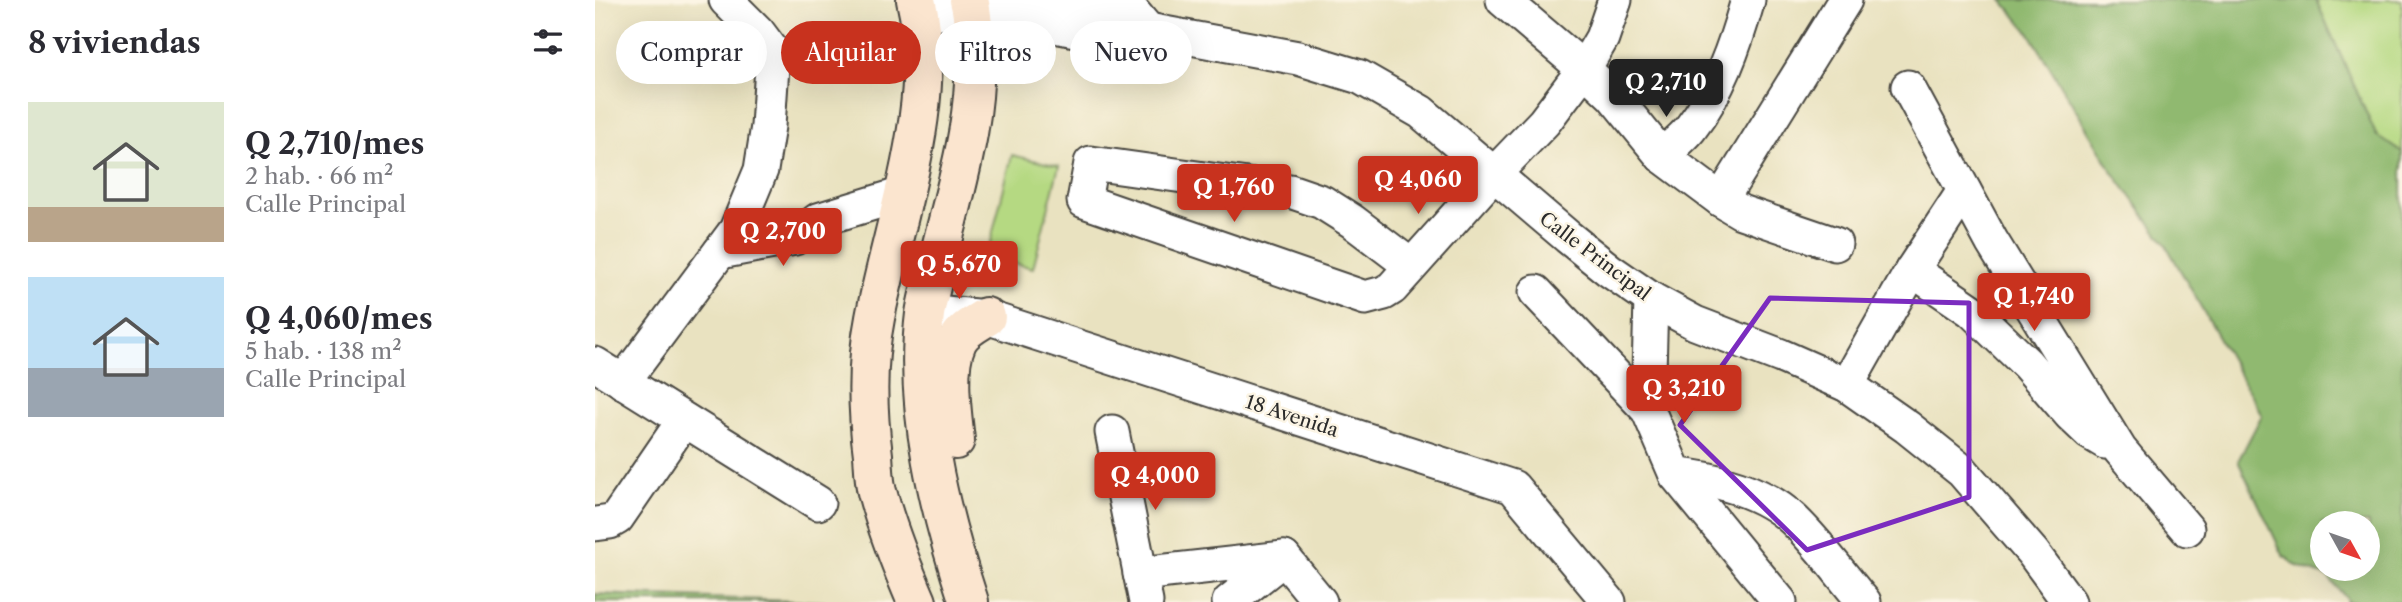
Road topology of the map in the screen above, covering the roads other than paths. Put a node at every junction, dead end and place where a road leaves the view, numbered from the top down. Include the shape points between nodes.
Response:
1 (726, 0) edge
2 (1503, 0) edge
3 (1615, 0) edge
4 (1748, 0) edge
5 (1845, 0) edge
6 (970, 5) edge
7 (917, 7) edge
8 (1584, 69) junction
9 (1908, 87) dead end
10 (1662, 156) junction
11 (1493, 175) junction
12 (1964, 191) junction
13 (1721, 200) junction
14 (901, 204) junction
15 (728, 241) junction
16 (1835, 244) dead end
17 (1410, 265) junction
18 (1912, 270) junction
19 (1536, 292) dead end
20 (1651, 299) junction
21 (925, 311) junction
22 (985, 317) junction
23 (595, 364) edge
24 (623, 382) junction
25 (1846, 385) junction
26 (1648, 410) junction
27 (684, 420) junction
28 (1112, 432) dead end
29 (2120, 450) junction
30 (1676, 475) junction
31 (818, 503) dead end
32 (595, 524) edge
33 (2187, 529) dead end
34 (1285, 558) junction
35 (1143, 588) edge
36 (917, 602) edge
37 (969, 602) edge
38 (991, 602) edge
39 (1229, 602) edge
40 (1320, 602) edge
41 (1609, 602) edge
42 (1780, 602) edge
43 (1864, 602) edge
44 (2069, 602) edge

1 - 15 street via 773,52 761,170
2 - 8 street
3 - 8 street via 1602,38
4 - 10 street via 1719,83 1689,130
5 - 13 street
6 - 7 street, Calle Principal
6 - 11 street, Calle Principal via 1029,11 1064,2 1133,12 1148,30 1298,58 1360,77 1421,112
6 - 21 main road via 976,69 972,121
7 - 14 main road via 923,58 917,126
8 - 10 street via 1613,96
8 - 11 street via 1544,122
9 - 12 street
10 - 13 street
11 - 17 street
11 - 20 street, Calle Principal
12 - 18 street
12 - 29 street
13 - 16 street via 1741,212
14 - 15 street via 818,220 795,238
14 - 21 main road via 906,229 899,292 908,307
14 - 36 main road via 874,321 869,420 877,491
15 - 24 street
17 - 17 street via 1392,288 1365,298 1084,201 1091,163 1290,191 1322,202
18 - 25 street
18 - 29 street via 1972,311 2090,433
19 - 26 street
20 - 25 street, Calle Principal via 1695,323
20 - 26 street
21 - 22 street, 18 Avenida
21 - 37 main road via 921,357 932,458
22 - 38 main road via 957,341 951,394 968,533
22 - 41 street, 18 Avenida via 1513,487
23 - 24 street
24 - 27 street
25 - 44 street, Calle Principal via 1962,471
26 - 30 street
27 - 31 street
27 - 32 street via 617,519
28 - 35 street
29 - 33 street
30 - 42 street
30 - 43 street via 1731,485 1792,518
34 - 35 street
34 - 39 street
34 - 40 street

